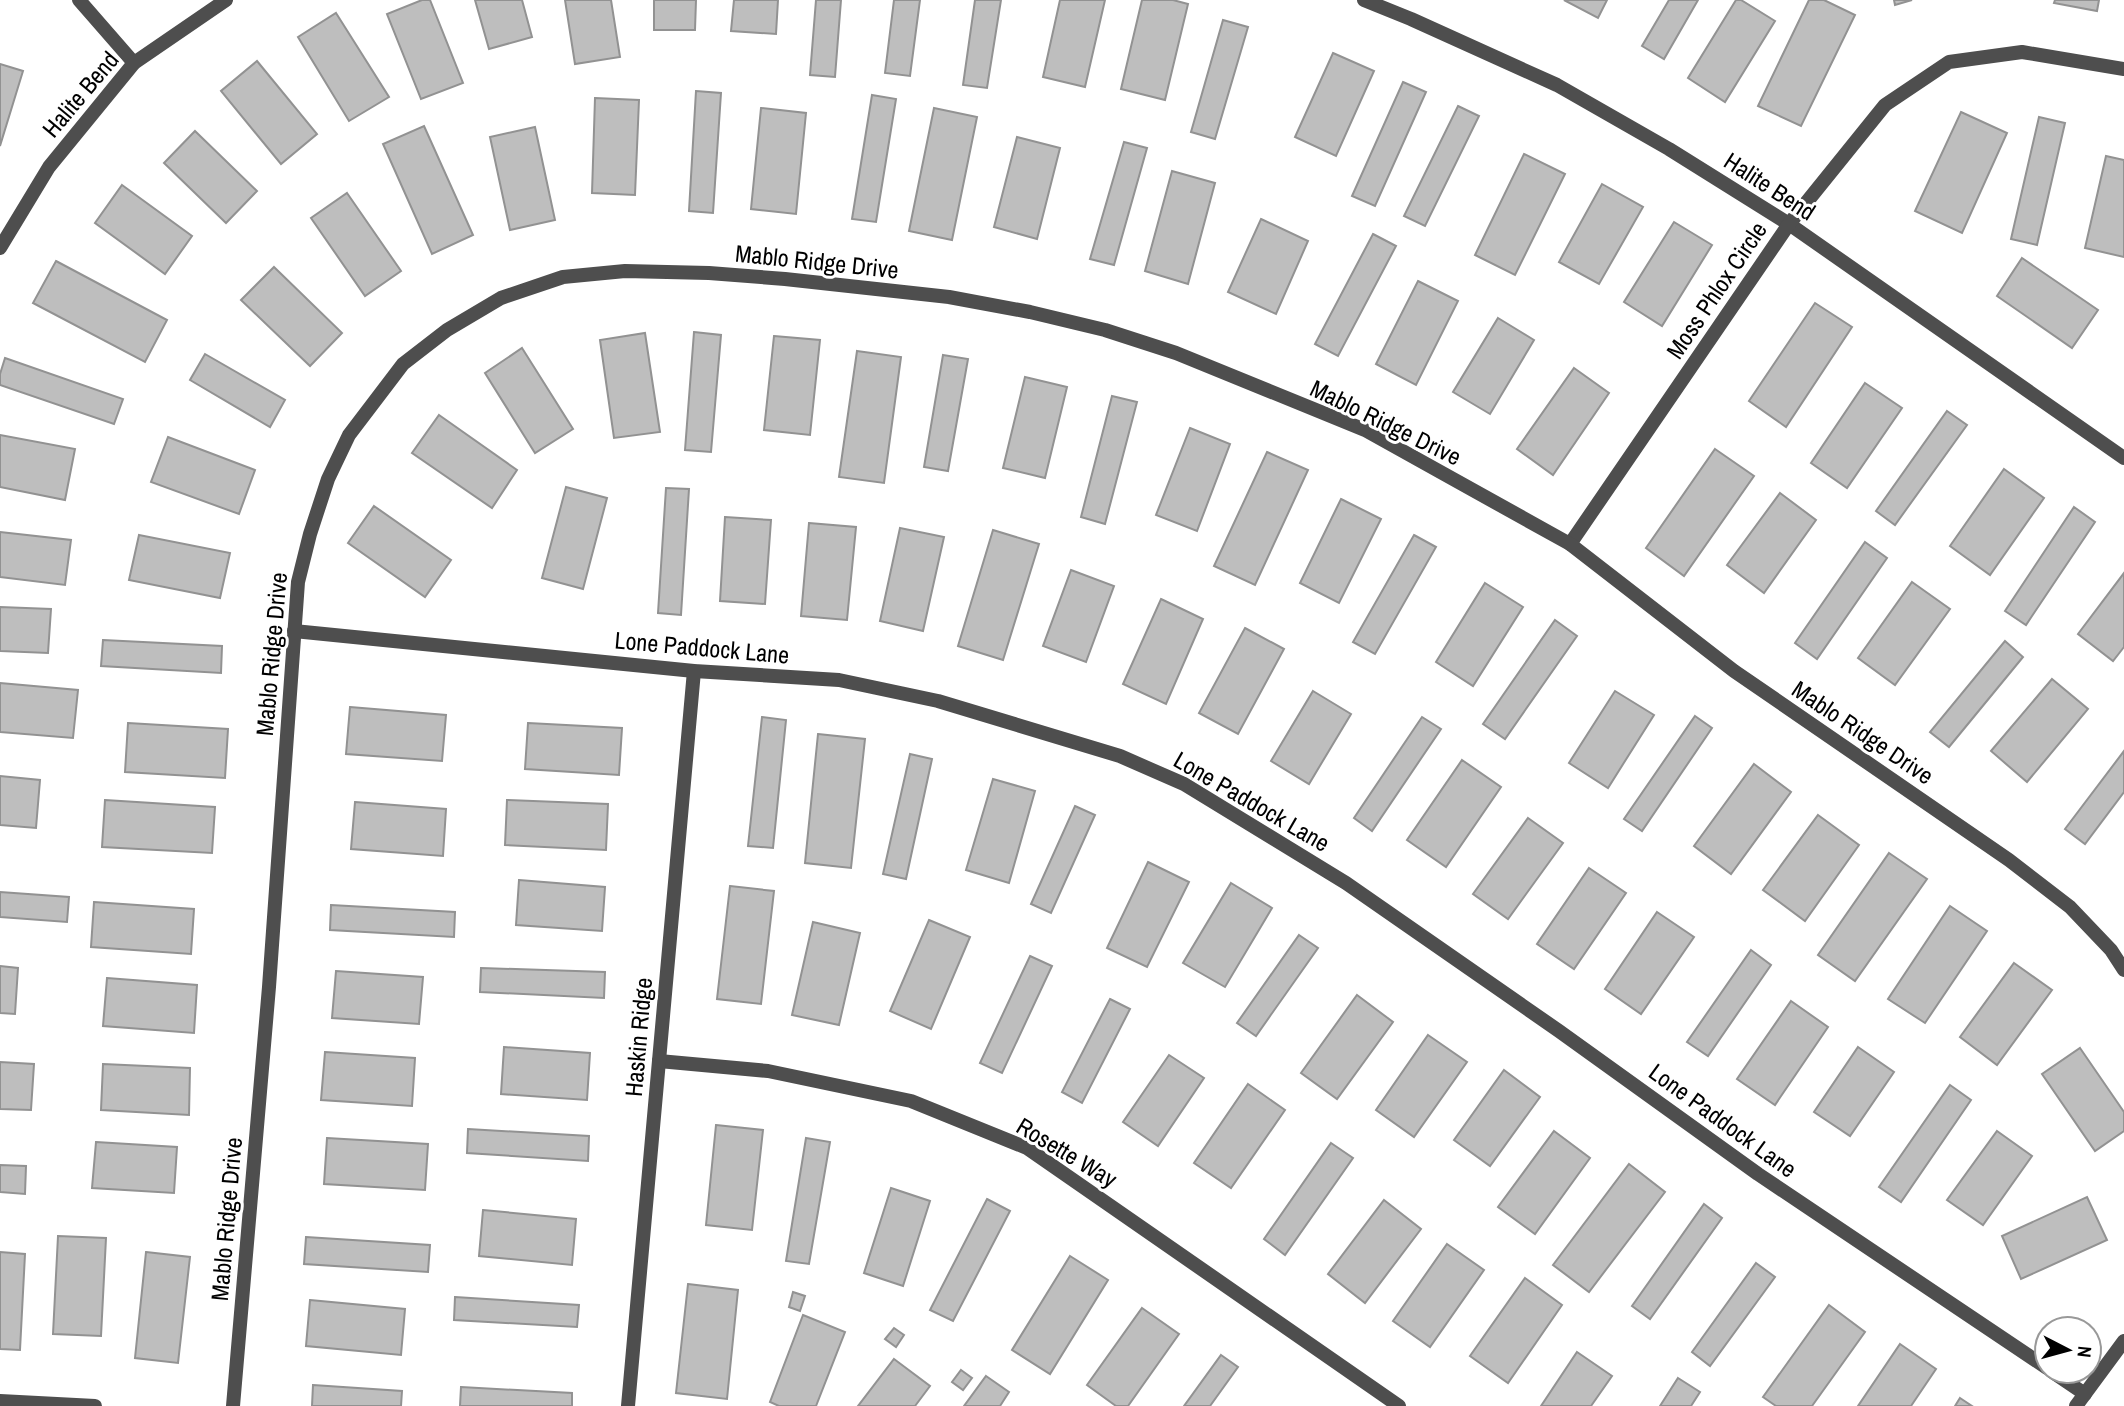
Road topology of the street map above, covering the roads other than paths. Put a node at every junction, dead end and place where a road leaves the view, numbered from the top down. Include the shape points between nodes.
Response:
1 (79, 0) edge
2 (226, 0) edge
3 (1364, 0) edge
4 (134, 62) junction
5 (2124, 69) edge
6 (1789, 224) junction
7 (0, 248) edge
8 (2124, 458) edge
9 (1570, 544) junction
10 (294, 631) junction
11 (694, 671) junction
12 (2124, 970) edge
13 (659, 1061) junction
14 (2124, 1341) edge
15 (2033, 1359) edge
16 (2072, 1385) edge
17 (2085, 1394) junction
18 (0, 1401) edge
19 (95, 1406) edge
20 (233, 1406) edge
21 (628, 1406) edge
22 (1399, 1406) edge
23 (2076, 1406) edge

1 - 4 street
2 - 4 street, Halite Bend
3 - 6 street, Halite Bend via 1558,85
4 - 7 street, Halite Bend via 49,167
5 - 6 street, Moss Phlox Circle via 2022,52 1949,62 1885,105
6 - 8 street, Halite Bend
6 - 9 street, Moss Phlox Circle
9 - 10 street, Mablo Ridge Drive via 1364,430 1177,353 1105,330 949,297 773,278 625,271 564,277 501,298 447,330 403,365 349,435 328,479 298,582
9 - 12 street, Mablo Ridge Drive via 1734,671 2009,860 2070,907
10 - 11 street, Lone Paddock Lane
10 - 20 street, Mablo Ridge Drive
11 - 13 street, Haskin Ridge
11 - 15 street, Lone Paddock Lane via 839,680 938,701 1120,756 1184,784 1346,883 1770,1182
13 - 21 street, Haskin Ridge
13 - 22 street, Rosette Way via 768,1071 911,1101 1027,1149
14 - 17 street
16 - 17 street, Lone Paddock Lane
17 - 23 street
18 - 19 street

